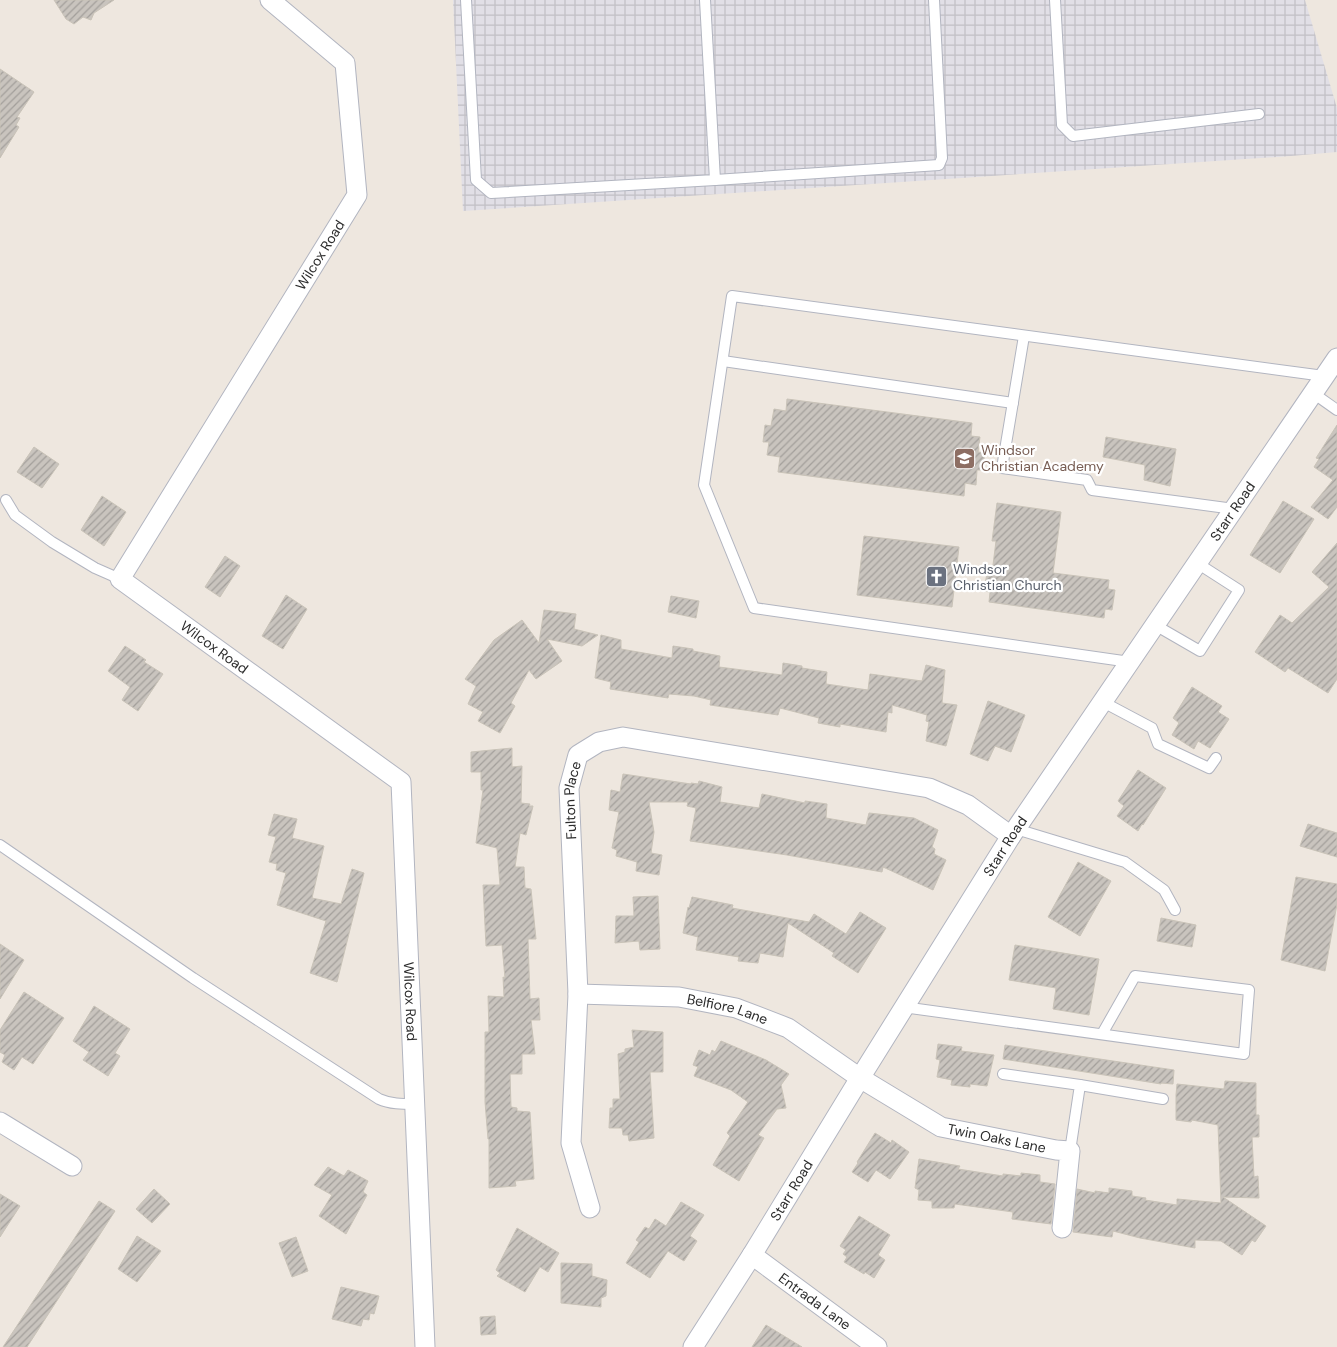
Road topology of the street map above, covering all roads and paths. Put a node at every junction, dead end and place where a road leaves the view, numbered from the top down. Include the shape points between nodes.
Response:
1 (270, 0) edge
2 (466, 0) edge
3 (705, 0) edge
4 (934, 0) edge
5 (1056, 0) edge
6 (1259, 114) dead end
7 (715, 180) junction
8 (1024, 336) junction
9 (1337, 358) edge
10 (723, 362) junction
11 (1324, 376) junction
12 (1313, 393) junction
13 (1013, 403) junction
14 (1337, 410) edge
15 (6, 500) dead end
16 (1234, 509) junction
17 (1197, 563) junction
18 (120, 579) junction
19 (1155, 625) junction
20 (1130, 662) junction
21 (1102, 702) junction
22 (1216, 758) dead end
23 (1013, 833) junction
24 (0, 845) edge
25 (1175, 910) dead end
26 (578, 994) junction
27 (904, 1007) junction
28 (1102, 1034) junction
29 (1003, 1074) dead end
30 (860, 1078) junction
31 (1080, 1086) junction
32 (1163, 1098) dead end
33 (415, 1104) junction
34 (0, 1122) edge
35 (1070, 1151) junction
36 (72, 1166) dead end
37 (590, 1208) dead end
38 (1062, 1228) dead end
39 (752, 1255) junction
40 (872, 1345) edge
41 (425, 1347) edge
42 (693, 1347) edge

1 - 18 street, Wilcox Road via 345,64 358,194
2 - 7 lane via 476,180 491,192
3 - 7 lane
4 - 7 lane via 942,158 938,165
5 - 6 lane via 1062,125 1073,136
8 - 10 lane via 732,296
8 - 11 lane
8 - 13 lane
9 - 11 street, Starr Road
10 - 13 lane
10 - 20 lane via 704,485 754,608
11 - 12 street, Starr Road
12 - 14 lane
12 - 16 street, Starr Road
13 - 16 lane via 1002,468 1087,480 1092,490
15 - 18 lane via 15,515 52,542
16 - 17 street, Starr Road
17 - 19 street, Starr Road
17 - 19 lane via 1239,590 1200,651
18 - 33 street, Wilcox Road via 401,782
19 - 20 street, Starr Road
20 - 21 street, Starr Road
21 - 22 lane via 1152,728 1158,744 1209,768
21 - 23 street, Starr Road
23 - 25 lane via 1125,862 1164,890
23 - 26 street, Fulton Place via 968,805 929,788 623,737 599,742 578,755 569,788
23 - 27 street, Starr Road
24 - 33 lane via 193,978 378,1098 397,1104
26 - 30 street, Belfiore Lane via 679,997 736,1008 788,1028
26 - 37 street, Fulton Place via 571,1143
27 - 28 lane
27 - 30 street, Starr Road
28 - 28 lane via 1244,1054 1248,990 1135,976
29 - 31 lane
30 - 35 street, Twin Oaks Lane via 941,1127
30 - 39 street, Starr Road
31 - 32 lane
31 - 35 lane
33 - 41 street, Wilcox Road
34 - 36 street
35 - 38 street
39 - 40 street, Entrada Lane
39 - 42 street, Starr Road

